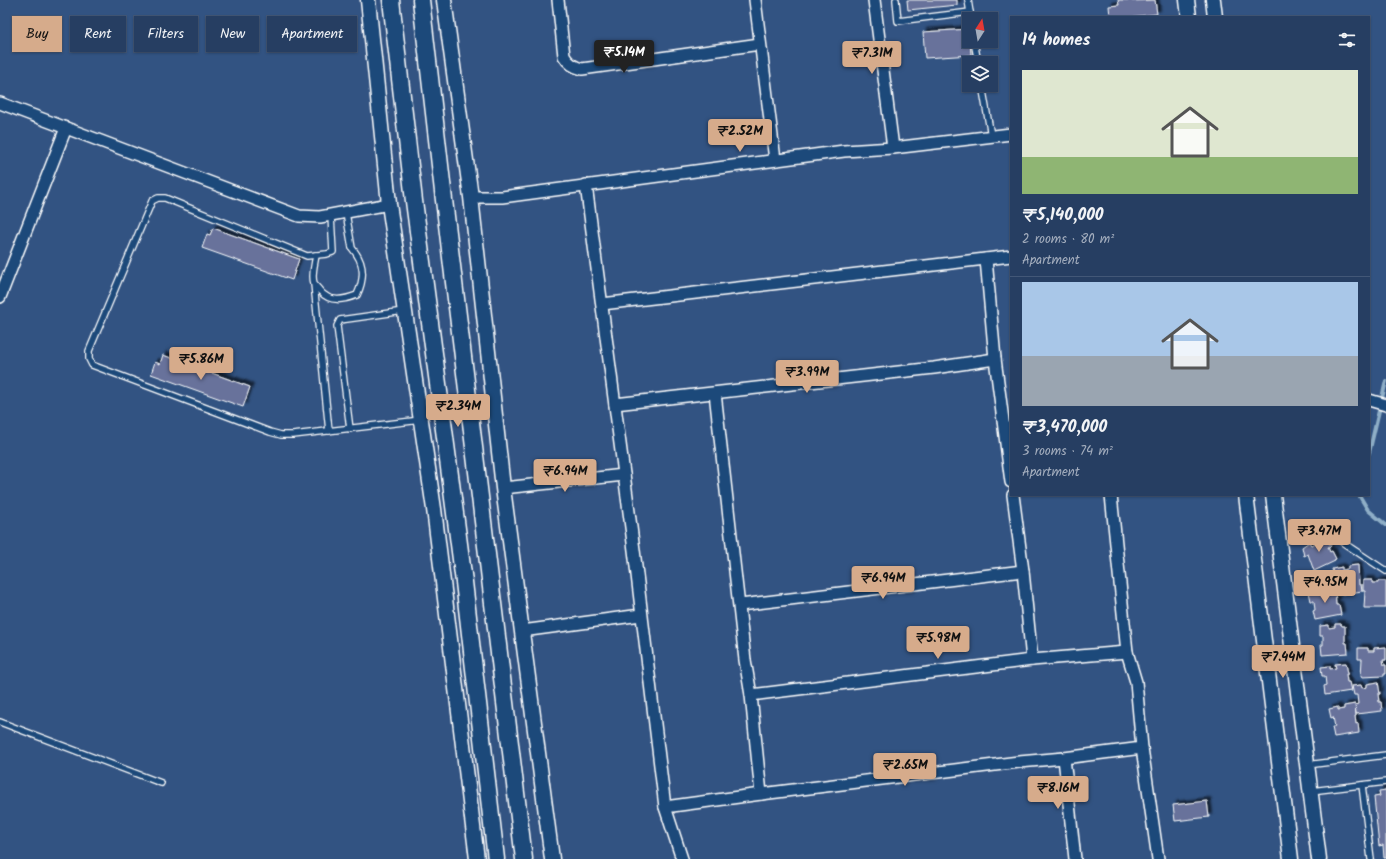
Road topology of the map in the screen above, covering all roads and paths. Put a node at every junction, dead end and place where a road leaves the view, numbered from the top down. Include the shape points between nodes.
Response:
1 (368, 0) edge
2 (391, 0) edge
3 (421, 0) edge
4 (444, 0) edge
5 (558, 0) edge
6 (755, 0) edge
7 (874, 0) edge
8 (896, 0) edge
9 (968, 0) edge
10 (1187, 0) edge
11 (1213, 0) edge
12 (970, 12) edge
13 (962, 13) edge
14 (1189, 16) edge
15 (1215, 16) edge
16 (760, 44) junction
17 (983, 92) edge
18 (0, 103) edge
19 (66, 128) junction
20 (1010, 134) edge
21 (991, 136) junction
22 (893, 148) junction
23 (775, 160) junction
24 (586, 185) junction
25 (470, 198) junction
26 (389, 204) junction
27 (346, 213) junction
28 (331, 216) junction
29 (316, 255) junction
30 (1010, 256) edge
31 (986, 259) junction
32 (314, 283) junction
33 (0, 297) edge
34 (602, 304) junction
35 (405, 311) junction
36 (995, 359) junction
37 (715, 393) junction
38 (1372, 401) edge
39 (615, 404) junction
40 (1386, 405) edge
41 (421, 420) junction
42 (350, 429) junction
43 (329, 431) junction
44 (1010, 474) edge
45 (624, 475) junction
46 (503, 488) junction
47 (1013, 496) edge
48 (1111, 496) edge
49 (1246, 496) edge
50 (1273, 496) edge
51 (1342, 542) dead end
52 (1023, 571) junction
53 (1386, 572) edge
54 (740, 604) junction
55 (642, 616) junction
56 (522, 631) junction
57 (1128, 652) junction
58 (1032, 660) junction
59 (751, 695) junction
60 (0, 722) edge
61 (1142, 748) junction
62 (1386, 755) edge
63 (1064, 758) junction
64 (1307, 765) junction
65 (1386, 782) edge
66 (161, 783) dead end
67 (1362, 785) junction
68 (1311, 790) junction
69 (761, 794) junction
70 (665, 807) junction
71 (477, 859) edge
72 (496, 859) edge
73 (524, 859) edge
74 (552, 859) edge
75 (682, 859) edge
76 (1075, 859) edge
77 (1158, 859) edge
78 (1291, 859) edge
79 (1319, 859) edge
80 (1371, 859) edge

1 - 26 street
2 - 72 main road
3 - 73 main road
4 - 25 street
5 - 16 street via 564,56 577,68
6 - 16 street
7 - 22 street
8 - 13 lane via 898,21
9 - 12 lane
10 - 14 street
11 - 15 street
16 - 23 street
17 - 21 lane
18 - 19 street
19 - 28 street via 299,216
19 - 33 street
20 - 21 street
21 - 22 street
22 - 23 street
23 - 24 street
24 - 25 street via 502,197
24 - 34 street
25 - 46 street
26 - 27 street
26 - 35 street
27 - 28 street
27 - 32 lane via 352,248 356,252 363,273 357,295 337,300 325,296
28 - 29 lane via 333,252
29 - 32 lane
29 - 43 lane via 308,256 165,198 158,198 152,201 89,351 89,359 92,365 270,432 293,435
30 - 31 street
31 - 34 street
31 - 36 street
32 - 43 lane
34 - 39 street
35 - 41 street
35 - 42 lane via 340,320 337,326
36 - 37 street
36 - 44 street
37 - 39 street
37 - 54 street
38 - 40 street
39 - 45 street
41 - 42 lane
41 - 71 street
42 - 43 lane
45 - 46 street
45 - 55 street
46 - 56 street
47 - 52 street
48 - 57 street
49 - 78 street
50 - 64 street
51 - 53 lane
52 - 54 street
52 - 58 street
54 - 59 street
55 - 56 street
55 - 70 street
56 - 74 street
57 - 58 street
57 - 61 street via 1136,682
58 - 59 street
59 - 69 street
60 - 66 lane
61 - 63 street
61 - 77 street
62 - 64 lane
63 - 69 street
63 - 76 street
64 - 68 street
65 - 67 lane
67 - 68 lane
67 - 80 lane
68 - 79 street
69 - 70 street
70 - 75 street

